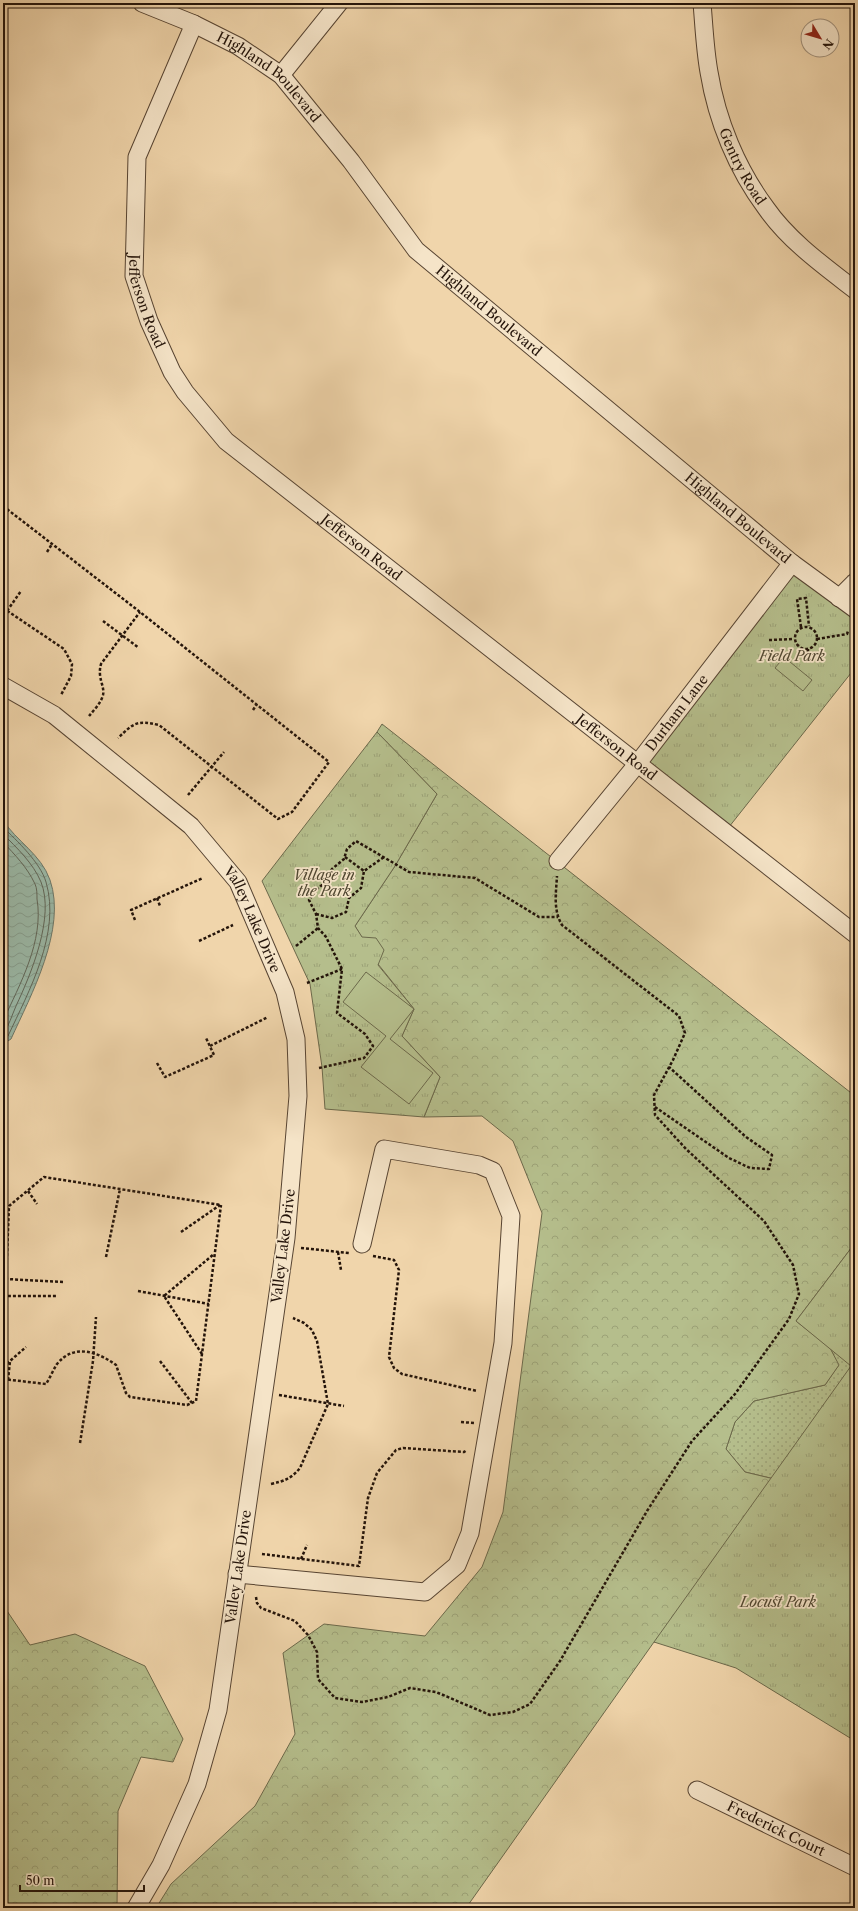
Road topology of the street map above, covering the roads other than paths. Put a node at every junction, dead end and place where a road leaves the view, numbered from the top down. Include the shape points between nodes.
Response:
1 (142, 3) edge
2 (339, 3) edge
3 (702, 3) edge
4 (194, 24) junction
5 (281, 75) junction
6 (855, 290) edge
7 (792, 562) junction
8 (855, 582) edge
9 (839, 598) junction
10 (855, 609) edge
11 (3, 686) edge
12 (638, 763) junction
13 (558, 861) road end
14 (855, 934) edge
15 (361, 1251) road end
16 (237, 1574) junction
17 (698, 1790) dead end
18 (855, 1868) edge
19 (136, 1908) edge

1 - 4 street, Highland Boulevard
2 - 5 street
3 - 6 street, Gentry Road via 709,72 717,108 729,142 744,172 766,209 793,238
4 - 5 street, Highland Boulevard via 238,46
4 - 12 street, Jefferson Road via 137,157 134,276 149,321 178,382 226,441
5 - 7 street, Highland Boulevard via 351,161 416,250
7 - 9 street, Highland Boulevard
7 - 12 street, Durham Lane
8 - 9 street
9 - 10 street, Highland Boulevard
11 - 16 street, Valley Lake Drive via 54,716 191,826 238,882 285,992 296,1038 298,1096 286,1238
12 - 13 street, Durham Lane
12 - 14 street, Jefferson Road
15 - 16 street via 384,1149 479,1165 493,1171 511,1216 503,1335 470,1533 457,1565 425,1592
16 - 19 street, Valley Lake Drive via 218,1710 197,1784 161,1865
17 - 18 street, Frederick Court

